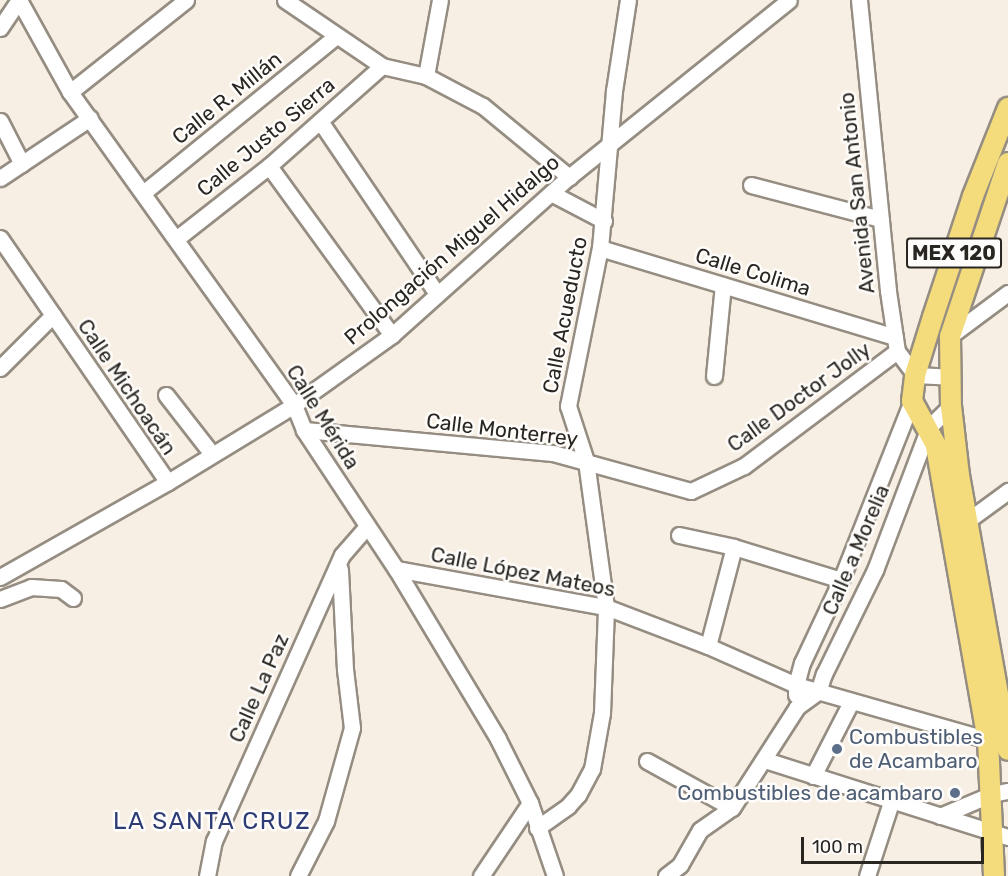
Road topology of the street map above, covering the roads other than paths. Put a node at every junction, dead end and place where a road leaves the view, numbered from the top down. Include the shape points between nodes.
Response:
1 (19, 0) edge
2 (186, 0) edge
3 (285, 0) edge
4 (440, 0) edge
5 (628, 0) edge
6 (789, 0) edge
7 (859, 0) edge
8 (0, 28) edge
9 (336, 36) junction
10 (382, 66) junction
11 (426, 76) junction
12 (70, 92) junction
13 (1008, 108) edge
14 (90, 118) junction
15 (0, 121) edge
16 (320, 121) junction
17 (609, 147) junction
18 (1008, 163) edge
19 (22, 164) junction
20 (269, 166) junction
21 (568, 177) junction
22 (0, 178) edge
23 (751, 185) dead end
24 (143, 193) junction
25 (551, 193) junction
26 (881, 219) junction
27 (604, 221) junction
28 (0, 238) edge
29 (176, 239) junction
30 (600, 248) junction
31 (723, 285) junction
32 (1008, 293) edge
33 (437, 294) junction
34 (53, 315) junction
35 (392, 335) junction
36 (950, 336) junction
37 (896, 344) junction
38 (0, 368) edge
39 (915, 375) junction
40 (714, 376) dead end
41 (951, 377) junction
42 (166, 395) dead end
43 (912, 401) junction
44 (294, 405) junction
45 (951, 406) junction
46 (929, 427) junction
47 (304, 430) junction
48 (212, 454) junction
49 (586, 461) junction
50 (168, 482) junction
51 (691, 491) joint
52 (1008, 491) edge
53 (959, 524) junction
54 (367, 526) junction
55 (680, 535) dead end
56 (734, 546) junction
57 (342, 555) junction
58 (396, 569) junction
59 (0, 577) edge
60 (841, 579) junction
61 (73, 598) dead end
62 (0, 599) edge
63 (606, 607) junction
64 (826, 611) junction
65 (849, 621) junction
66 (979, 640) junction
67 (708, 646) junction
68 (796, 685) junction
69 (1002, 685) edge
70 (818, 692) junction
71 (851, 702) junction
72 (797, 707) junction
73 (1001, 743) edge
74 (1008, 750) edge
75 (765, 760) junction
76 (647, 761) dead end
77 (813, 776) junction
78 (1000, 793) edge
79 (891, 802) junction
80 (530, 803) junction
81 (732, 808) junction
82 (940, 816) junction
83 (537, 828) junction
84 (1001, 835) edge
85 (682, 871) edge
86 (207, 876) edge
87 (298, 876) edge
88 (481, 876) edge
89 (555, 876) edge
90 (666, 876) edge
91 (867, 876) edge
92 (994, 876) edge

1 - 8 street
1 - 12 street, Calle Mérida
2 - 12 street
3 - 9 street
4 - 11 street
5 - 17 street, Calle Acueducto
6 - 17 street, Prolongación Miguel Hidalgo
7 - 26 street, Avenida San Antonio
9 - 10 street
9 - 24 street, Calle R. Millán
10 - 11 street
10 - 16 street, Calle Justo Sierra
11 - 21 street via 483,106
12 - 14 street, Calle Mérida
13 - 39 main road, MEX 120 via 974,196
14 - 19 street
14 - 24 street, Calle Mérida
15 - 19 street
16 - 20 street, Calle Justo Sierra
16 - 33 street
17 - 21 street, Prolongación Miguel Hidalgo
17 - 27 street, Calle Acueducto
18 - 36 main road, MEX 120
19 - 22 street
20 - 29 street, Calle Justo Sierra
20 - 35 street
21 - 25 street, Prolongación Miguel Hidalgo
23 - 26 street
24 - 29 street, Calle Mérida
25 - 27 street
25 - 33 street, Prolongación Miguel Hidalgo
26 - 37 street, Avenida San Antonio
27 - 30 street, Calle Acueducto
28 - 34 street, Calle Michoacán
29 - 44 street, Calle Mérida
30 - 31 street, Calle Colima
30 - 49 street, Calle Acueducto via 568,406
31 - 37 street, Calle Colima
31 - 40 street
32 - 36 street
33 - 35 street, Prolongación Miguel Hidalgo
34 - 38 street, Calle Michoacán
34 - 50 street, Calle Michoacán
35 - 44 street, Prolongación Miguel Hidalgo
36 - 41 main road, MEX 120
37 - 39 street
37 - 51 street, Calle Doctor Jolly via 744,466
39 - 41 street
39 - 43 main road, MEX 120
41 - 45 main road, MEX 120
42 - 48 street
43 - 46 main road, MEX 120
43 - 60 street, Calle a Morelia
44 - 47 street, Calle Mérida
44 - 48 street, Prolongación Miguel Hidalgo
45 - 46 street, Calle a Morelia
45 - 53 main road, MEX 120
46 - 53 main road, MEX 120
46 - 65 street, Calle a Morelia via 875,570
47 - 49 street, Calle Monterrey via 553,453
47 - 54 street, Calle Mérida
48 - 50 street, Prolongación Miguel Hidalgo
49 - 51 street, Calle Monterrey
49 - 63 street, Calle Acueducto
50 - 59 street, Prolongación Miguel Hidalgo
52 - 53 street
53 - 66 main road, MEX 120
54 - 57 street, Calle La Paz
54 - 58 street, Calle Mérida
55 - 56 street
56 - 60 street
56 - 67 street
57 - 86 street, Calle La Paz via 214,841
57 - 87 street via 338,578 352,728 326,821
58 - 63 street, Calle López Mateos
58 - 80 street, Calle Mérida via 498,740
60 - 64 street, Calle a Morelia
61 - 62 street via 61,589 31,587
63 - 67 street, Calle López Mateos
63 - 83 street, Calle Acueducto via 602,713 592,768 568,806
64 - 65 street
64 - 68 street, Calle a Morelia
65 - 70 street, Calle a Morelia
66 - 69 main road, MEX 120
66 - 73 main road, MEX 120
67 - 68 street, Calle López Mateos
68 - 70 street, Calle López Mateos
68 - 72 street, Calle a Morelia
69 - 73 main road, MEX 120
70 - 71 street, Calle López Mateos
70 - 72 street
71 - 73 street, Calle López Mateos
71 - 77 street
72 - 75 street
73 - 74 main road, MEX 120
73 - 78 main road, MEX 120
75 - 77 street
75 - 81 street
76 - 81 street
77 - 79 street
78 - 82 street
78 - 84 main road, MEX 120
79 - 82 street
79 - 91 street
80 - 83 street, Calle Mérida
80 - 88 street
81 - 85 street via 700,830
82 - 84 street
83 - 89 street, Calle Mérida
84 - 92 main road, MEX 120
85 - 90 street

